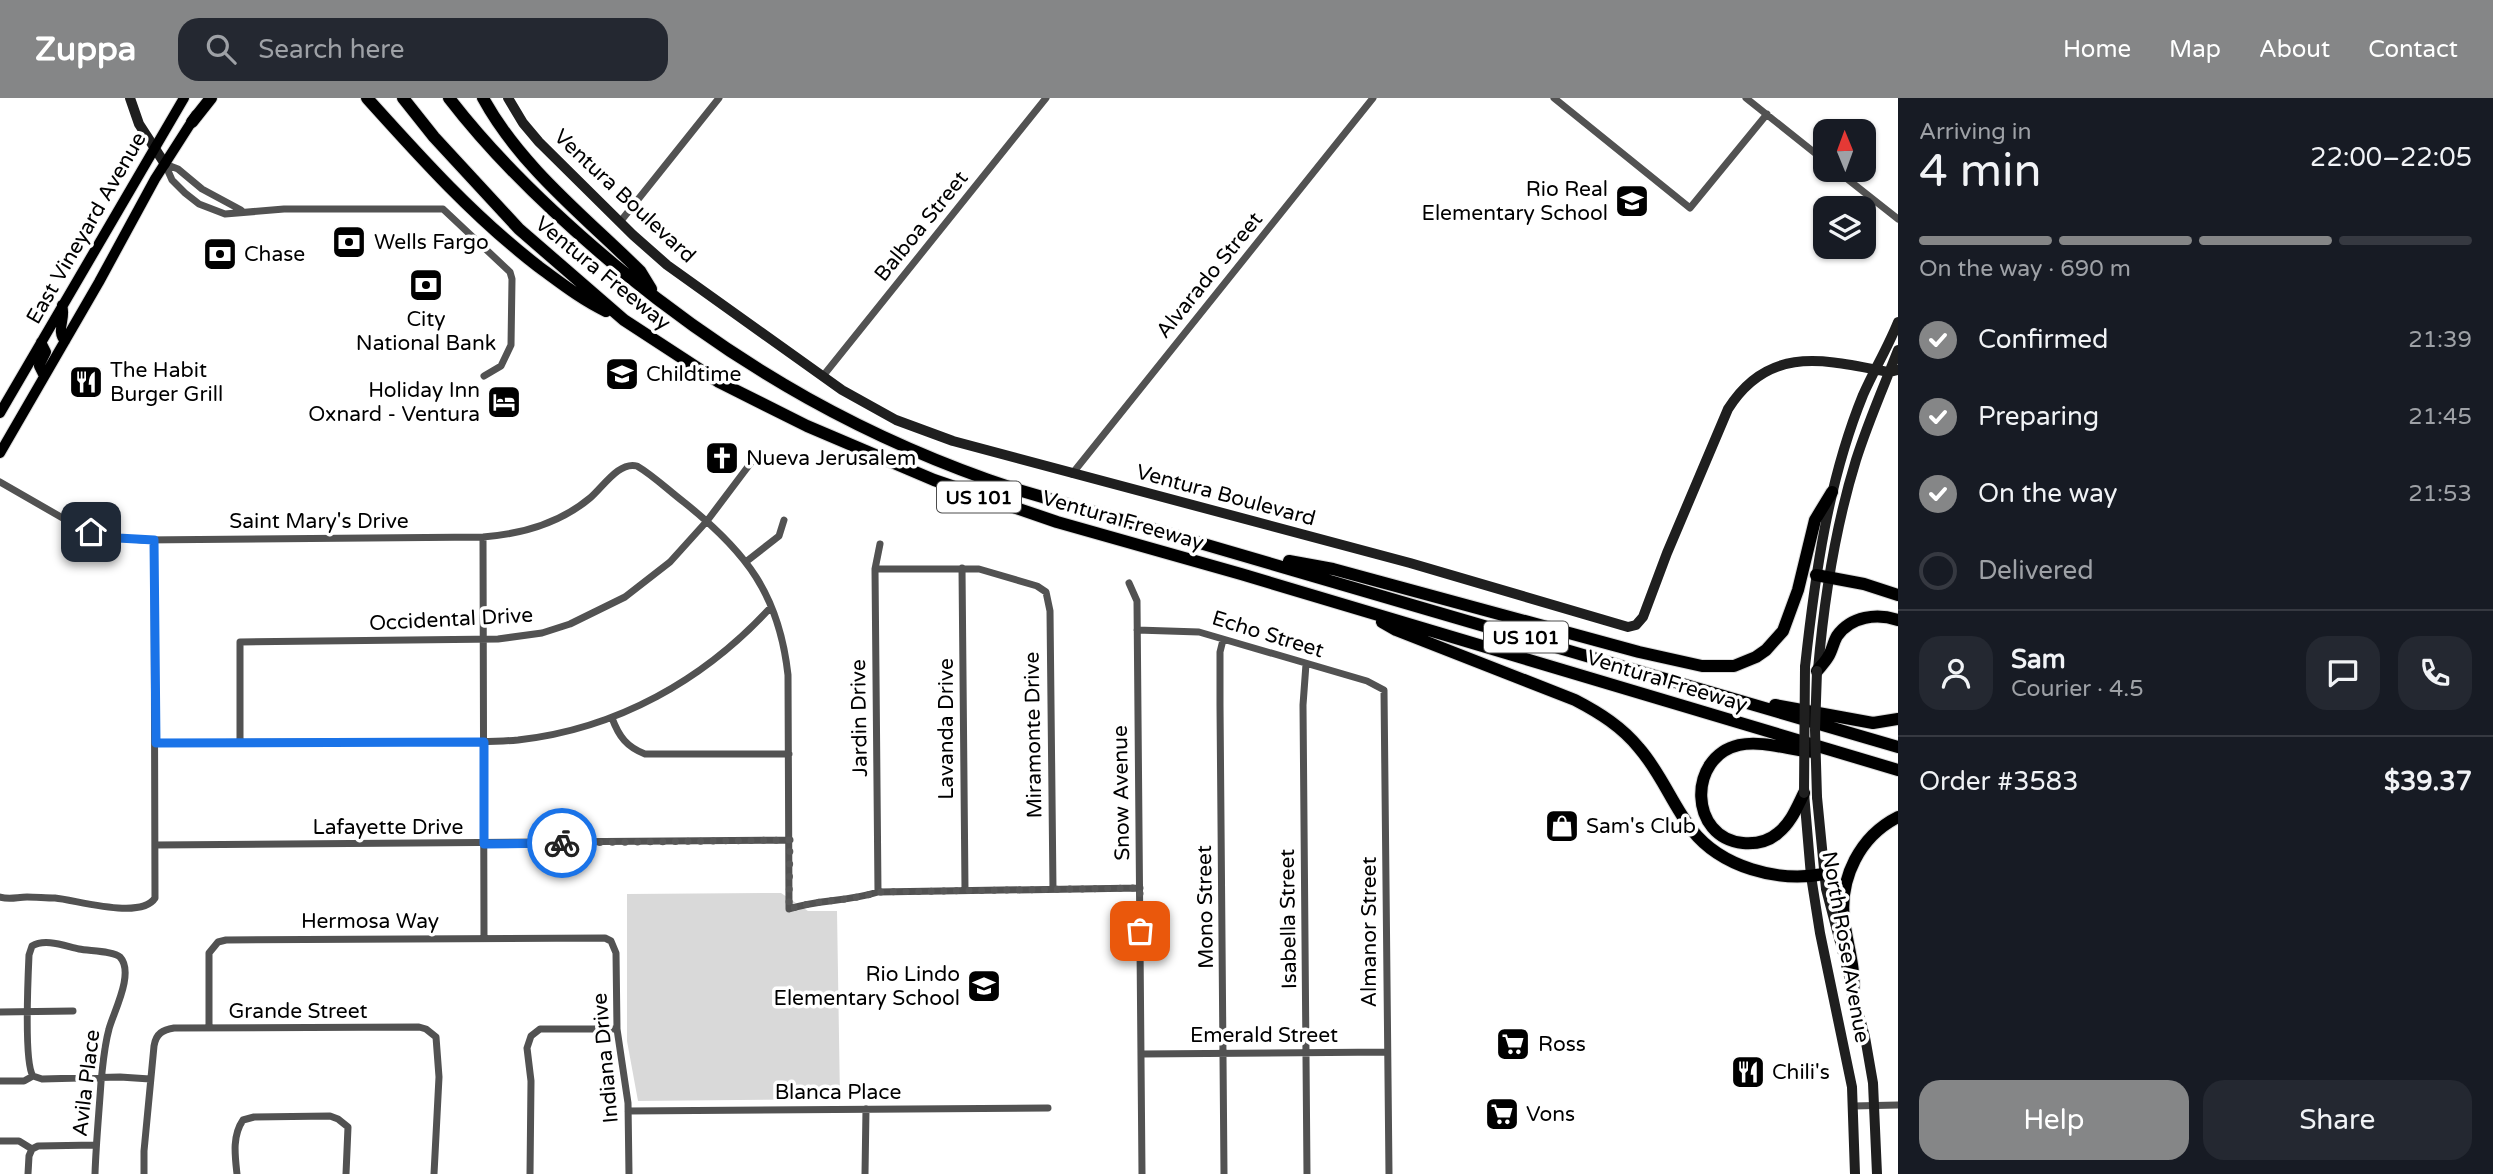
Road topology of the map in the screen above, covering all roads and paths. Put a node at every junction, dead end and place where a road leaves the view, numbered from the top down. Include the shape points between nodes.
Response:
1 (130, 98) edge
2 (184, 98) edge
3 (209, 98) edge
4 (367, 98) edge
5 (403, 98) edge
6 (449, 98) edge
7 (484, 98) edge
8 (508, 98) edge
9 (719, 98) edge
10 (1046, 98) edge
11 (1373, 98) edge
12 (1554, 98) edge
13 (1746, 98) edge
14 (1767, 114) junction
15 (192, 122) joint
16 (153, 148) junction
17 (1813, 151) edge
18 (164, 167) junction
19 (1851, 182) edge
20 (242, 211) junction
21 (1898, 219) edge
22 (620, 222) junction
23 (656, 299) junction
24 (62, 305) junction
25 (624, 320) junction
26 (1898, 322) edge
27 (65, 341) junction
28 (41, 342) junction
29 (1898, 350) edge
30 (1877, 369) junction
31 (1893, 371) edge
32 (44, 376) junction
33 (484, 376) dead end
34 (823, 376) junction
35 (1898, 380) edge
36 (0, 413) edge
37 (759, 452) dead end
38 (0, 453) edge
39 (1072, 474) junction
40 (0, 482) edge
41 (1832, 492) junction
42 (785, 520) dead end
43 (707, 521) junction
44 (483, 537) junction
45 (154, 540) junction
46 (880, 544) dead end
47 (1231, 551) junction
48 (747, 561) junction
49 (962, 568) junction
50 (875, 569) junction
51 (1822, 575) junction
52 (1129, 583) dead end
53 (1898, 595) edge
54 (771, 607) junction
55 (1361, 610) junction
56 (1898, 621) edge
57 (1138, 631) junction
58 (483, 639) junction
59 (1223, 640) junction
60 (1306, 664) junction
61 (1811, 669) junction
62 (1384, 690) joint
63 (1747, 703) junction
64 (612, 718) junction
65 (1898, 719) edge
66 (240, 742) junction
67 (484, 742) junction
68 (156, 743) junction
69 (1898, 747) edge
70 (789, 754) junction
71 (1848, 755) junction
72 (1898, 770) edge
73 (1804, 793) junction
74 (1898, 817) edge
75 (790, 840) junction
76 (484, 844) junction
77 (155, 845) junction
78 (1817, 875) junction
79 (1140, 888) junction
80 (1053, 889) junction
81 (965, 890) junction
82 (878, 892) junction
83 (0, 897) edge
84 (484, 938) junction
85 (611, 941) joint
86 (1853, 994) junction
87 (73, 1011) dead end
88 (0, 1012) edge
89 (28, 1012) junction
90 (209, 1028) junction
91 (617, 1030) junction
92 (1306, 1052) junction
93 (1387, 1052) junction
94 (1223, 1053) junction
95 (1141, 1054) junction
96 (33, 1076) junction
97 (102, 1077) junction
98 (150, 1079) junction
99 (0, 1081) edge
100 (1875, 1105) junction
101 (1898, 1105) edge
102 (1853, 1106) junction
103 (1048, 1108) dead end
104 (866, 1109) junction
105 (628, 1111) junction
106 (0, 1141) edge
107 (96, 1146) junction
108 (32, 1149) junction
109 (28, 1174) edge
110 (96, 1174) edge
111 (144, 1174) edge
112 (237, 1174) edge
113 (346, 1174) edge
114 (434, 1174) edge
115 (530, 1174) edge
116 (629, 1174) edge
117 (865, 1174) edge
118 (1142, 1174) edge
119 (1224, 1174) edge
120 (1307, 1174) edge
121 (1389, 1174) edge
122 (1855, 1174) edge
123 (1877, 1174) edge

1 - 16 street
2 - 16 main road, East Vineyard Avenue
3 - 15 highway
4 - 25 highway via 481,219 581,299
5 - 25 highway, Ventura Freeway / US 101 via 519,229
6 - 23 highway, Ventura Freeway / US 101 via 478,135 547,205
7 - 23 highway via 532,166 640,271
8 - 22 street, Ventura Boulevard via 539,142
9 - 22 street
10 - 34 street, Balboa Street
11 - 39 street, Alvarado Street
12 - 14 street via 1689,208
13 - 14 street
14 - 17 street
15 - 18 main road, East Vineyard Avenue
16 - 18 street
16 - 24 main road, East Vineyard Avenue
18 - 20 street via 178,169 202,190
18 - 20 street via 199,204 225,214
18 - 27 main road, East Vineyard Avenue
19 - 21 street
20 - 33 street via 443,209 512,279 511,345 501,366
22 - 34 street, Ventura Boulevard via 667,265
23 - 47 highway, Ventura Freeway / US 101 via 790,389 937,462 1014,489
24 - 27 main road via 60,330
24 - 28 main road, East Vineyard Avenue
25 - 55 highway, Ventura Freeway / US 101 via 744,396 934,480 1057,522
26 - 30 street, North Rose Avenue
27 - 32 main road, East Vineyard Avenue
28 - 32 main road via 46,352 39,366
28 - 36 main road, East Vineyard Avenue
29 - 31 street, North Rose Avenue
30 - 31 street, Ventura Boulevard
30 - 39 street, Ventura Boulevard via 1805,360 1775,366 1743,388 1728,409 1643,617 1631,626
30 - 41 street, North Rose Avenue via 1864,394
31 - 35 street
31 - 51 street, North Rose Avenue via 1857,460
32 - 38 main road, East Vineyard Avenue
34 - 39 street, Ventura Boulevard via 868,406 924,432
37 - 43 street, Occidental Drive
40 - 45 street, Saint Mary's Drive via 80,528 118,538
41 - 47 highway via 1815,520 1783,631 1756,657 1734,666 1702,666 1639,652 1333,569
41 - 51 street, North Rose Avenue
42 - 48 street via 779,536
43 - 44 street, Saint Mary's Drive via 642,469 629,464 587,501 554,521 522,532
43 - 48 street
43 - 58 street, Occidental Drive via 652,578 598,612 542,633
44 - 45 street, Saint Mary's Drive
44 - 58 street
45 - 68 street
46 - 50 street, Jardin Drive
47 - 63 highway, Ventura Freeway / US 101
48 - 54 street
49 - 50 street
49 - 80 street, Miramonte Drive via 979,569 1046,592
49 - 81 street, Lavanda Drive
50 - 82 street, Jardin Drive
51 - 53 highway
51 - 61 street, North Rose Avenue
52 - 57 street, Snow Avenue via 1137,601
54 - 64 street via 688,679
54 - 70 street via 786,656
55 - 71 highway, Ventura Freeway / US 101
55 - 78 highway via 1396,630 1595,710 1641,750 1690,828 1714,852 1758,870
56 - 61 highway via 1875,617 1849,624 1828,658
57 - 59 street, Echo Street via 1189,630
57 - 79 street, Snow Avenue
58 - 66 street, Occidental Drive via 240,642
58 - 67 street
59 - 60 street, Echo Street
59 - 94 street, Mono Street
60 - 62 street, Echo Street
60 - 92 street, Isabella Street
61 - 73 street, North Rose Avenue, bridge
61 - 78 street, North Rose Avenue, bridge
62 - 93 street, Almanor Street
63 - 65 highway via 1791,706 1873,723
63 - 69 highway, Ventura Freeway / US 101
64 - 67 street via 544,736
64 - 70 street via 623,740 645,754
66 - 67 street
66 - 68 street
67 - 76 street
68 - 77 street
70 - 75 street
71 - 72 highway, Ventura Freeway / US 101
71 - 73 highway via 1760,744 1729,748 1710,763 1700,785 1702,809 1714,829 1736,842 1753,844 1778,834
73 - 78 street, North Rose Avenue
74 - 86 highway via 1861,847 1846,880 1843,911 1855,978
75 - 76 street, Lafayette Drive
75 - 82 street via 789,909
76 - 77 street, Lafayette Drive
76 - 84 street
77 - 83 street via 156,895 152,903 104,908 57,898
78 - 86 street, North Rose Avenue
78 - 102 street, North Rose Avenue via 1820,933
79 - 80 street
79 - 95 street, Snow Avenue
80 - 81 street
81 - 82 street
84 - 85 street, Hermosa Way via 599,936
84 - 90 street, Hermosa Way via 218,942 209,953
85 - 91 street, Indiana Drive via 616,953
86 - 100 street, North Rose Avenue
87 - 89 street
88 - 89 street
89 - 96 street
89 - 97 street, Avila Place via 33,945 111,952 121,958 123,987 107,1035
90 - 98 street, Grande Street via 174,1028 158,1034
90 - 114 street, Grande Street via 426,1029 436,1037 439,1077
91 - 105 street, Indiana Drive
91 - 115 street via 540,1029 531,1035 527,1048
92 - 93 street, Emerald Street
92 - 94 street, Emerald Street
92 - 120 street, Isabella Street
93 - 121 street, Almanor Street
94 - 95 street, Emerald Street
94 - 119 street, Mono Street
95 - 118 street, Snow Avenue
96 - 97 street
96 - 99 street via 24,1081
97 - 98 street
97 - 107 street, Avila Place
98 - 111 street
100 - 101 street
100 - 102 street
100 - 123 street, North Rose Avenue
102 - 122 street, North Rose Avenue
103 - 104 street, Blanca Place
104 - 105 street, Blanca Place
104 - 117 street
105 - 116 street, Indiana Drive
106 - 108 street via 19,1141
107 - 108 street
107 - 110 street, Avila Place
108 - 109 street
112 - 113 street via 235,1139 243,1120 330,1116 348,1127

